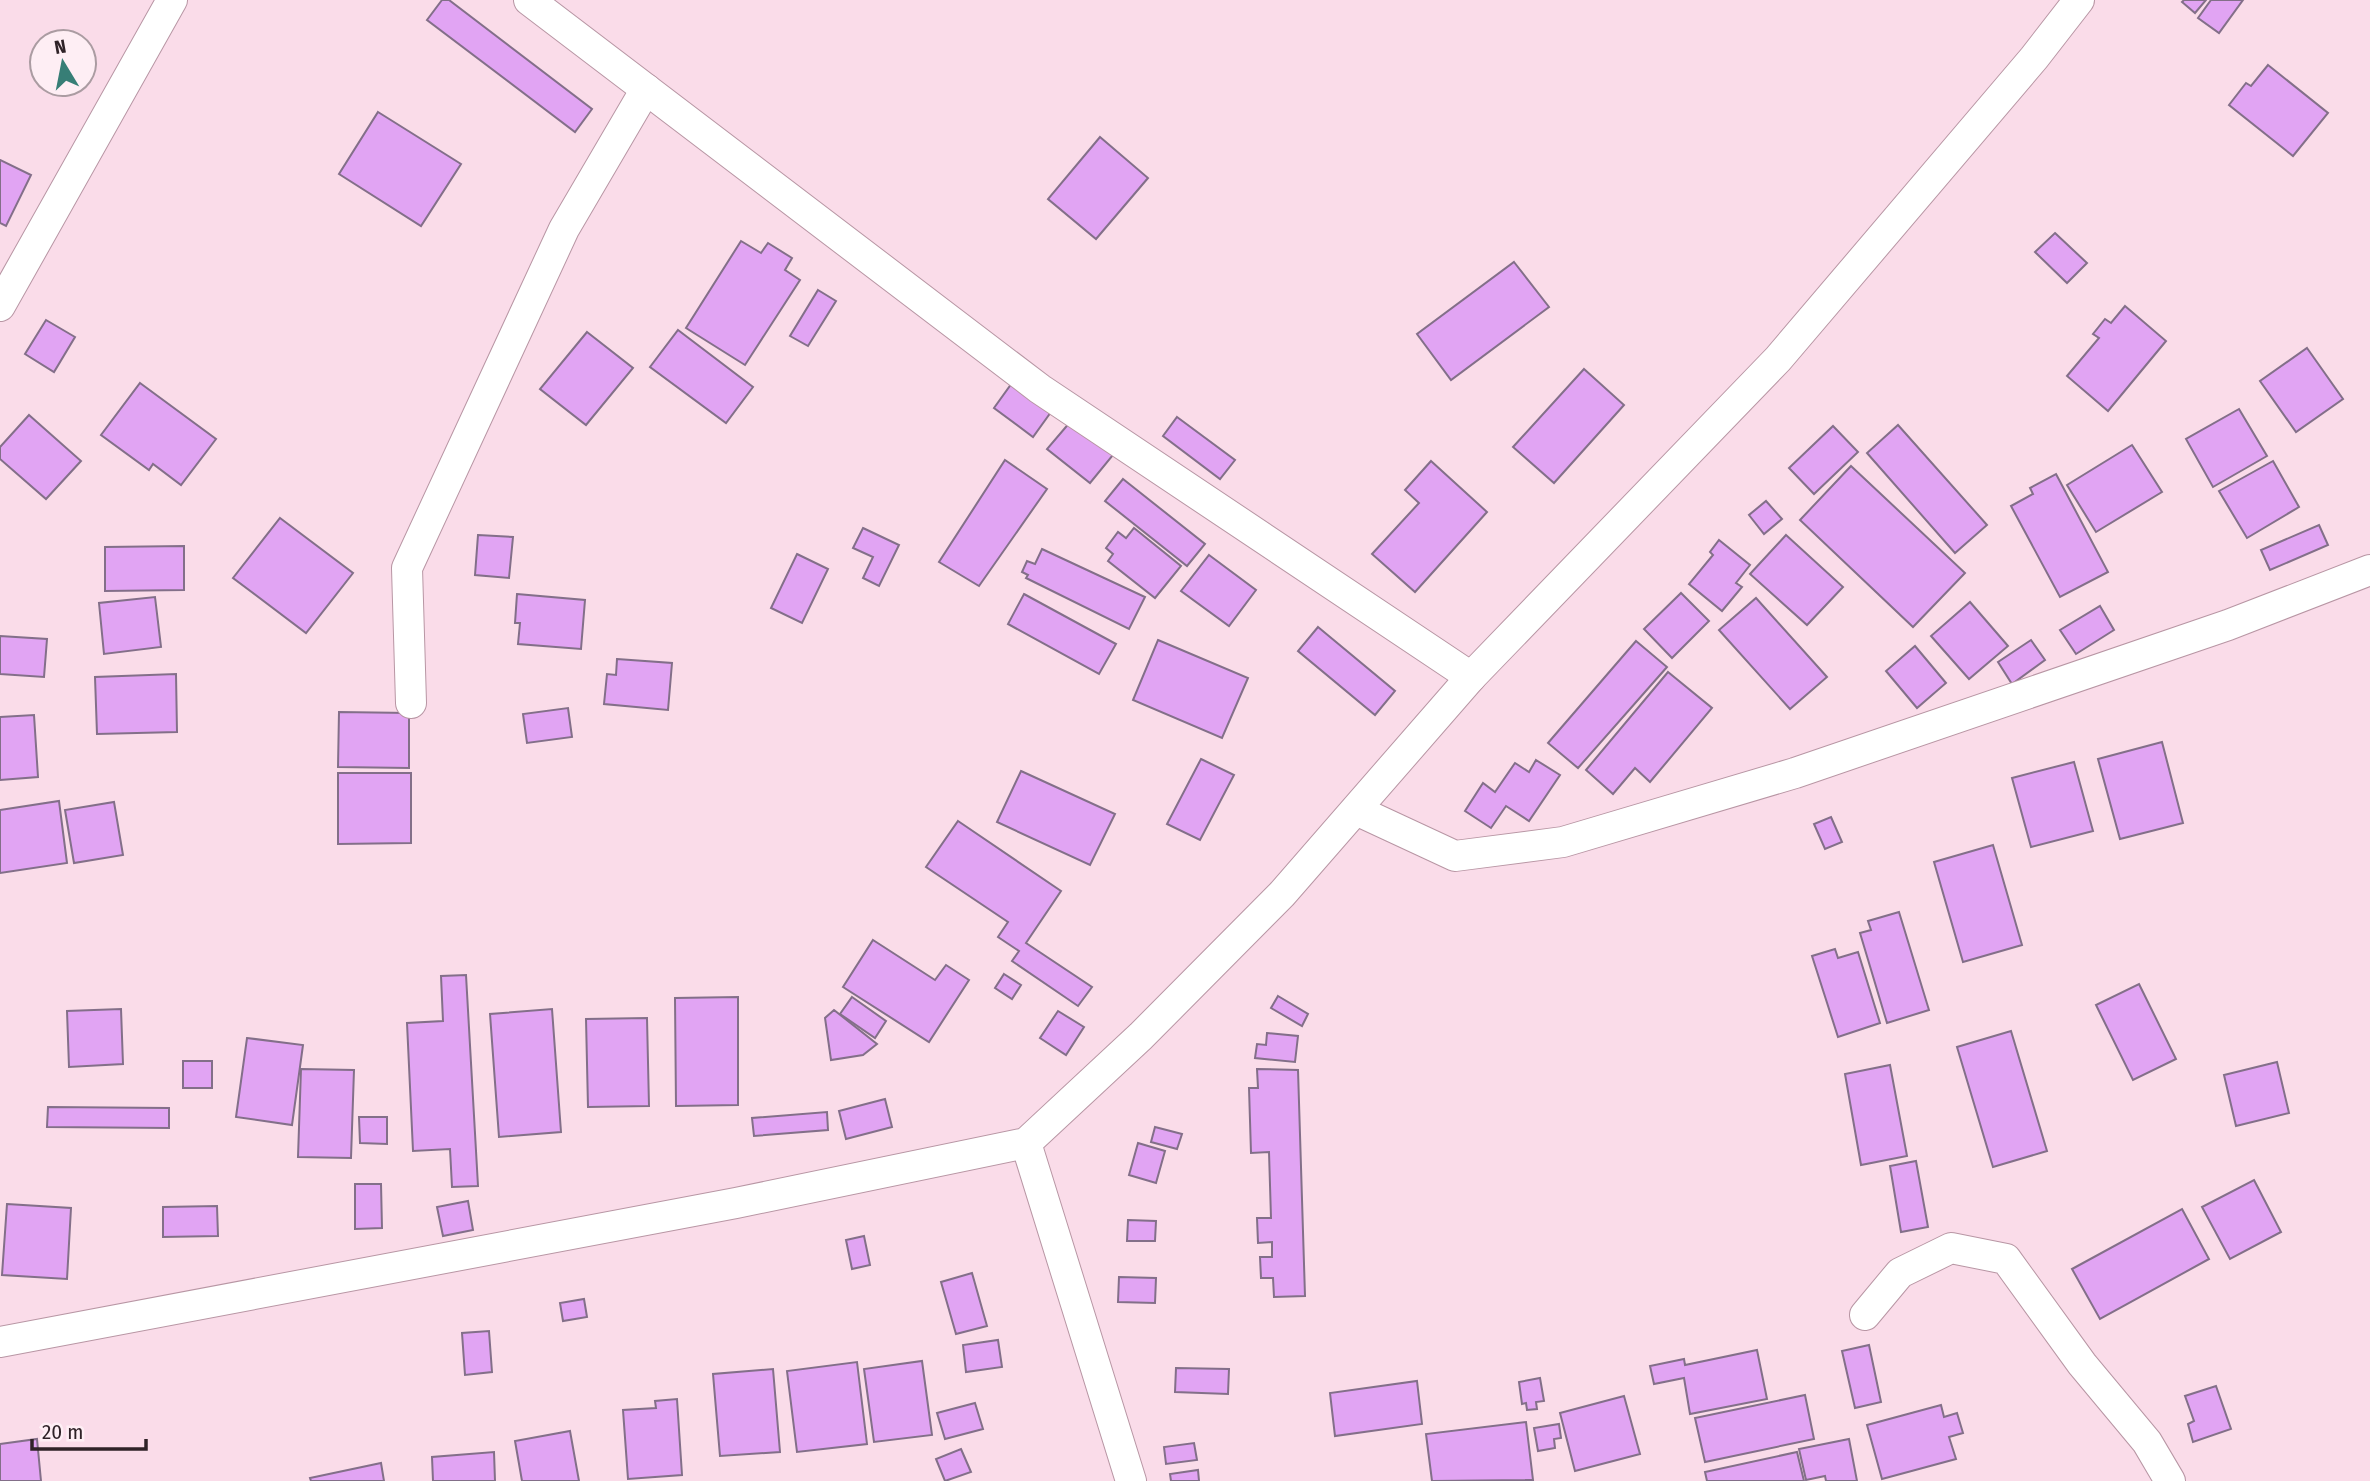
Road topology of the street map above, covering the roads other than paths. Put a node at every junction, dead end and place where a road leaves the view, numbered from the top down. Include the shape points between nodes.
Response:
1 (172, 0) edge
2 (529, 0) edge
3 (2079, 0) edge
4 (646, 89) junction
5 (0, 306) edge
6 (2370, 570) edge
7 (1471, 677) junction
8 (411, 703) dead end
9 (1356, 810) junction
10 (1026, 1143) junction
11 (1866, 1315) dead end
12 (0, 1342) edge
13 (1131, 1481) edge
14 (2170, 1481) edge

1 - 5 street
2 - 4 street
3 - 7 street via 1778,359
4 - 7 street via 1040,389
4 - 8 street via 564,229 407,568
6 - 9 street via 2228,625 1795,773 1563,842 1455,856
7 - 9 street
9 - 10 street via 1207,970
10 - 12 street via 736,1203
10 - 13 street
11 - 14 street via 1900,1273 1951,1248 2006,1259 2082,1364 2147,1442

